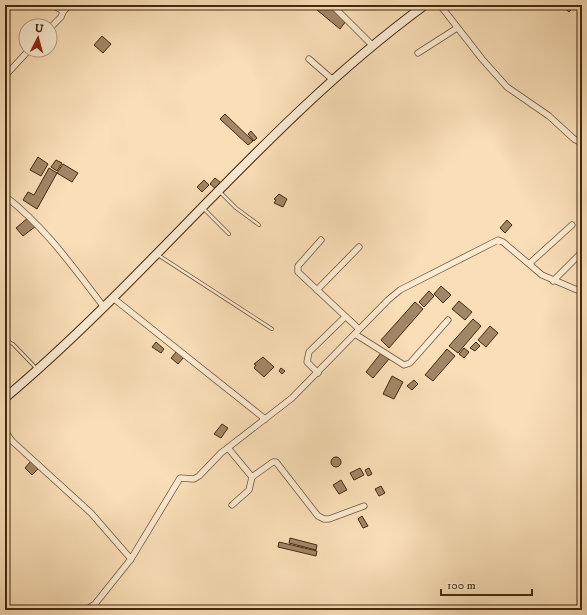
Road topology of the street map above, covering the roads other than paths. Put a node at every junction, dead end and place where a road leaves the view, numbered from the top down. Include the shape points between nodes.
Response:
1 (52, 5) edge
2 (69, 5) edge
3 (332, 5) edge
4 (425, 5) edge
5 (440, 5) edge
6 (63, 12) junction
7 (58, 20) edge
8 (457, 28) junction
9 (372, 45) junction
10 (418, 53) dead end
11 (22, 58) edge
12 (310, 59) dead end
13 (5, 76) edge
14 (333, 80) junction
15 (582, 143) edge
16 (218, 190) junction
17 (5, 196) edge
18 (202, 207) junction
19 (259, 225) dead end
20 (572, 225) dead end
21 (229, 234) dead end
22 (321, 240) dead end
23 (359, 246) dead end
24 (582, 252) edge
25 (156, 254) junction
26 (530, 263) junction
27 (553, 281) junction
28 (317, 290) junction
29 (582, 292) edge
30 (112, 298) junction
31 (104, 306) junction
32 (346, 316) junction
33 (448, 320) dead end
34 (272, 328) dead end
35 (359, 329) junction
36 (355, 334) junction
37 (5, 340) edge
38 (37, 370) junction
39 (318, 373) junction
40 (5, 398) edge
41 (265, 419) junction
42 (5, 431) edge
43 (228, 448) junction
44 (252, 476) junction
45 (232, 506) dead end
46 (364, 506) dead end
47 (131, 559) junction
48 (86, 610) edge

1 - 6 street
2 - 6 street
3 - 9 street
4 - 9 main road
5 - 8 street
6 - 7 street
8 - 10 street
8 - 15 street via 511,91 549,116
9 - 14 main road
11 - 13 street
12 - 14 street
14 - 16 main road
16 - 18 main road
16 - 19 lane via 236,208
17 - 31 street via 58,246
18 - 21 lane
18 - 25 main road
20 - 26 street
22 - 28 street via 297,270
23 - 28 street
24 - 27 street
25 - 30 main road
25 - 34 lane
26 - 27 street via 542,275
26 - 35 street via 503,242 493,241 400,290
27 - 29 street
28 - 32 street
30 - 31 main road
30 - 41 street
31 - 38 main road
32 - 35 street
32 - 39 street via 309,352 307,362
33 - 36 street via 410,363 404,365
35 - 36 street
36 - 39 street
37 - 38 lane via 13,344
38 - 40 main road
39 - 41 street
41 - 43 street
42 - 47 street via 12,441 91,513
43 - 44 street
43 - 47 street via 197,478 180,478
44 - 45 street via 249,490
44 - 46 street via 276,462 318,516 324,520
47 - 48 street via 95,604

